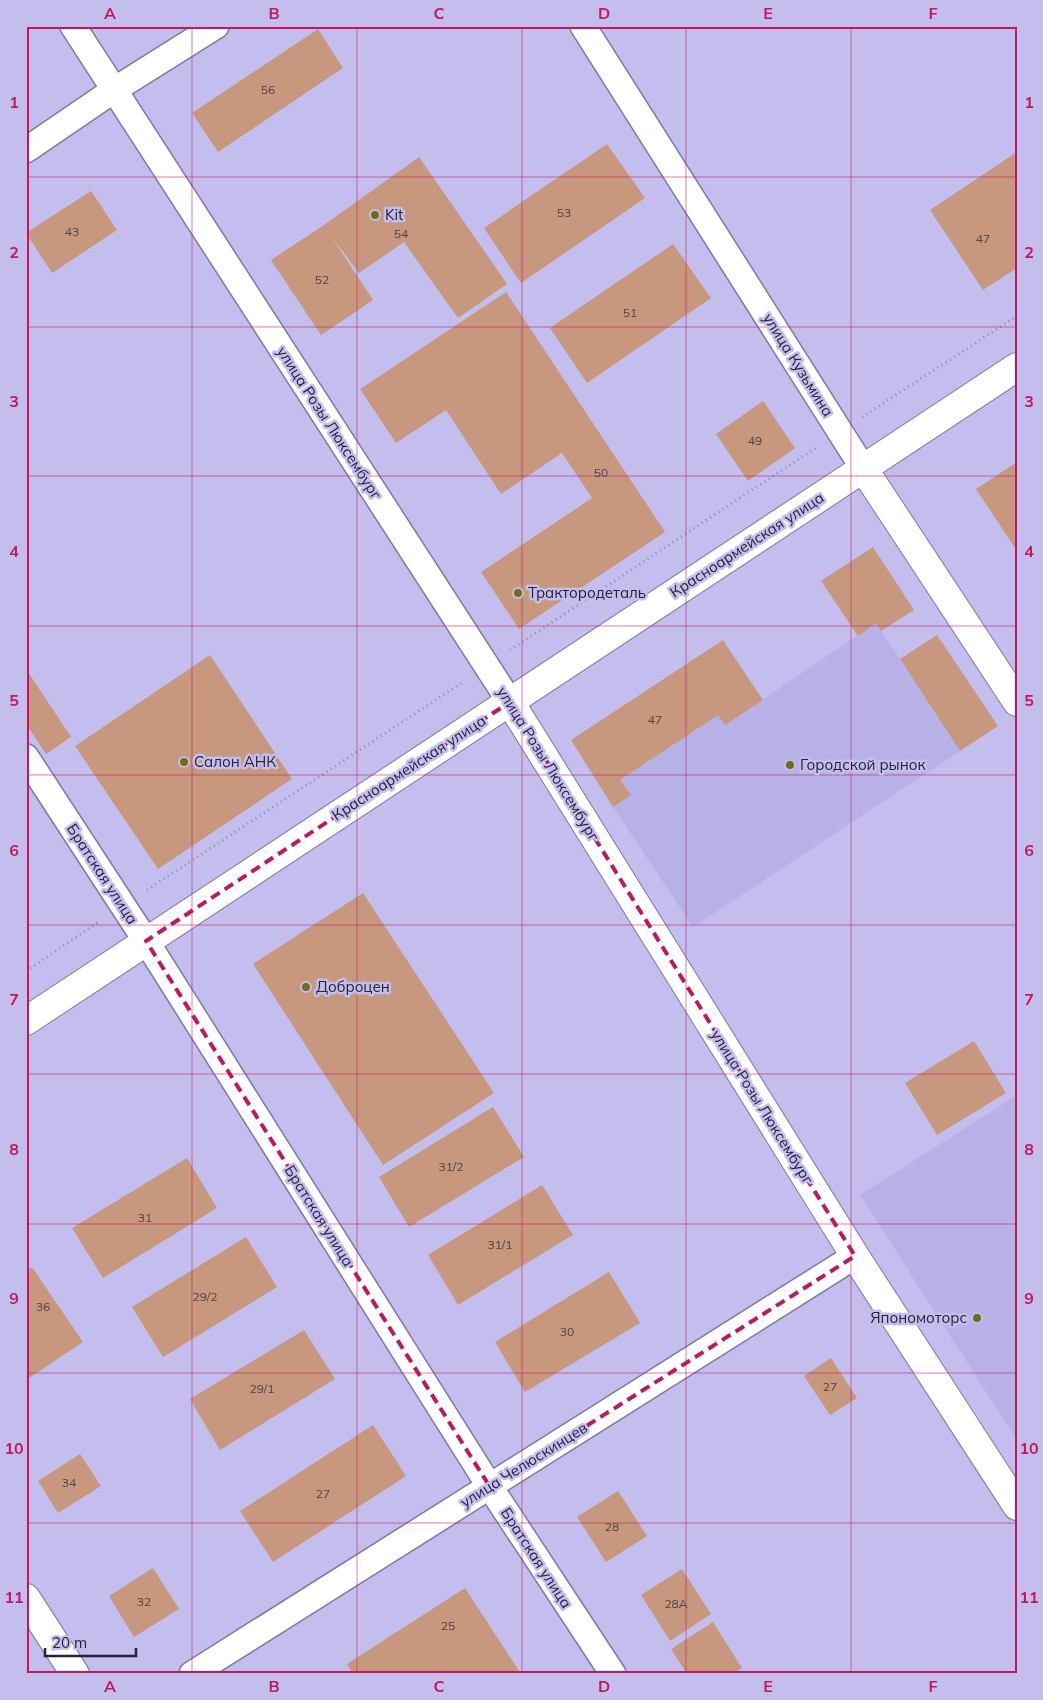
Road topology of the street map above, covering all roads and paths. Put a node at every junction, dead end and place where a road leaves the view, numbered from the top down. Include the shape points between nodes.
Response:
1 (72, 26) edge
2 (216, 26) edge
3 (583, 26) edge
4 (114, 90) junction
5 (26, 150) edge
6 (1017, 316) edge
7 (1017, 367) edge
8 (840, 432) junction
9 (863, 468) junction
10 (487, 666) junction
11 (510, 702) junction
12 (1017, 702) edge
13 (26, 757) edge
14 (123, 906) junction
15 (146, 941) junction
16 (26, 971) edge
17 (26, 1021) edge
18 (855, 1256) junction
19 (490, 1487) junction
20 (1017, 1506) edge
21 (26, 1598) edge
22 (75, 1674) edge
23 (192, 1674) edge
24 (613, 1674) edge

1 - 4 street, улица Розы Люксембург
2 - 4 street
3 - 8 street, улица Кузьмина
4 - 5 street
4 - 10 street, улица Розы Люксембург
6 - 8 path
7 - 9 street, Красноармейская улица
8 - 9 street, улица Кузьмина
8 - 10 path
9 - 11 street, Красноармейская улица
9 - 12 street, улица Кузьмина
10 - 11 street, улица Розы Люксембург
10 - 14 path
11 - 15 street, Красноармейская улица
11 - 18 street, улица Розы Люксембург
13 - 14 street, Братская улица
14 - 15 street, Братская улица
14 - 16 path
15 - 17 street, Красноармейская улица
15 - 19 street, Братская улица
18 - 19 street, улица Челюскинцев
18 - 20 street, улица Розы Люксембург
19 - 23 street, улица Челюскинцев
19 - 24 street, Братская улица
21 - 22 street

